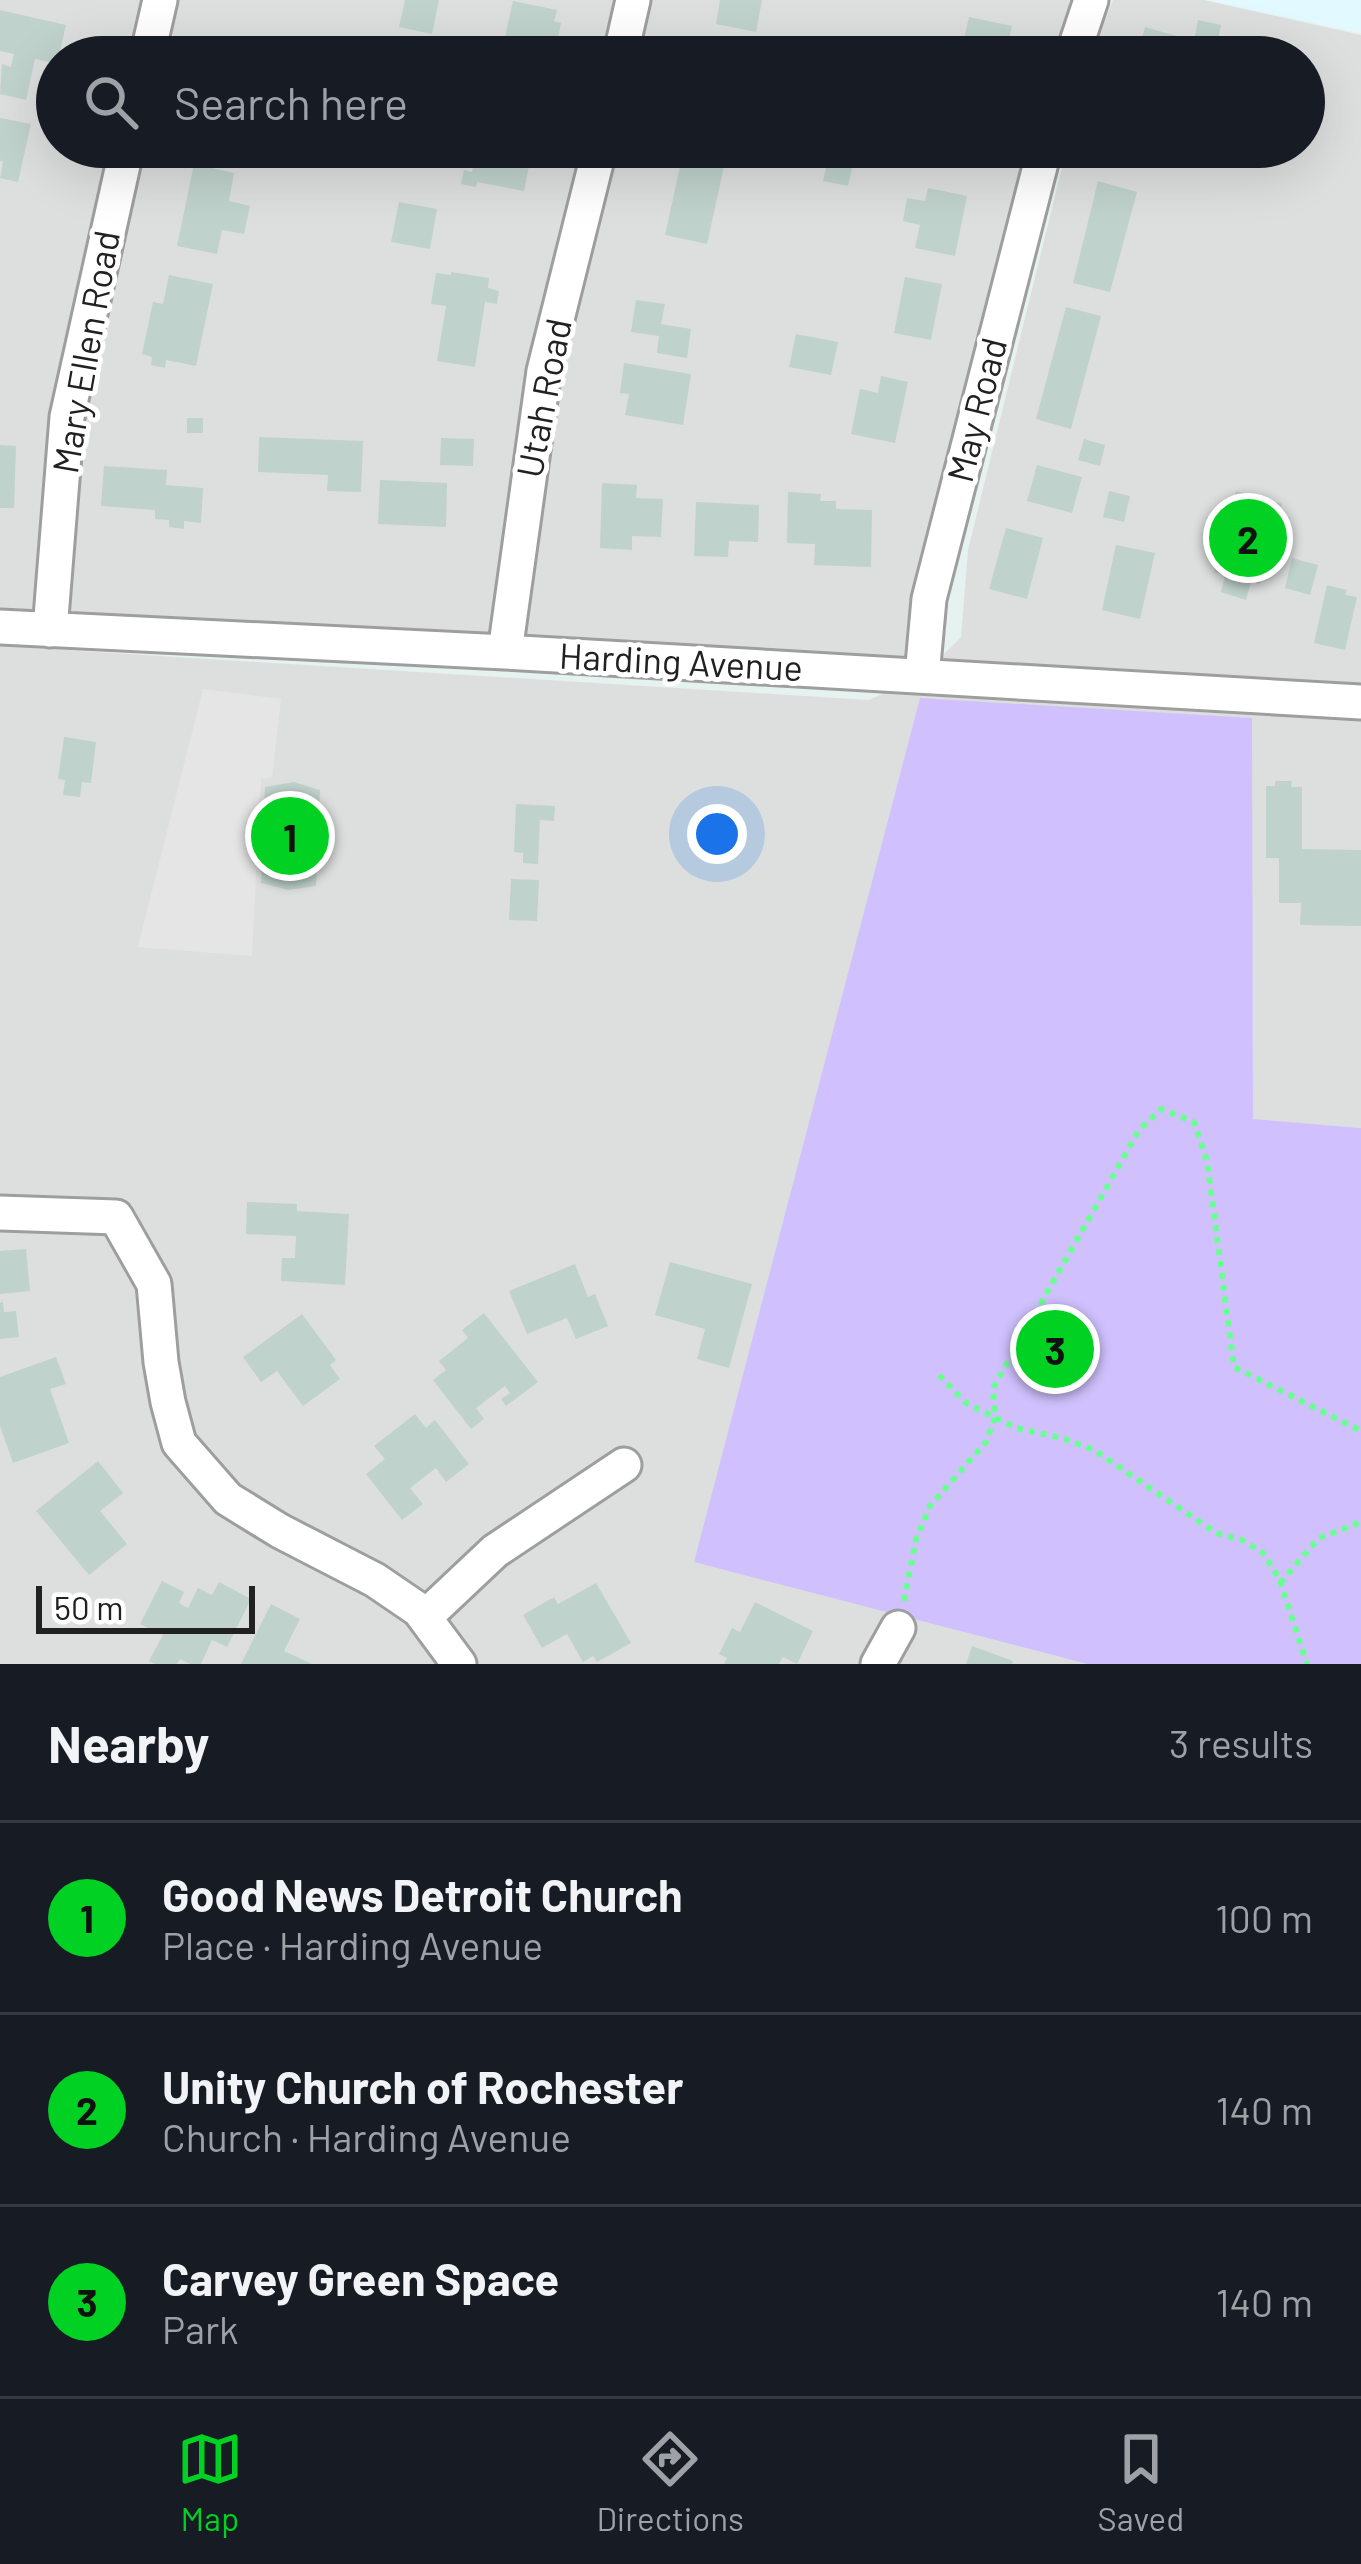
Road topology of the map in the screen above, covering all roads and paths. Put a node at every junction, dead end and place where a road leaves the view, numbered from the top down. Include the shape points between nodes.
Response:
1 (160, 0) edge
2 (633, 0) edge
3 (1091, 0) edge
4 (152, 36) edge
5 (625, 36) edge
6 (1079, 36) edge
7 (122, 168) edge
8 (595, 168) edge
9 (1040, 168) edge
10 (0, 627) edge
11 (50, 630) junction
12 (505, 652) junction
13 (922, 676) junction
14 (1361, 702) edge
15 (0, 1214) edge
16 (939, 1376) dead end
17 (995, 1418) junction
18 (1361, 1431) edge
19 (624, 1465) dead end
20 (1361, 1518) edge
21 (1280, 1582) junction
22 (425, 1617) junction
23 (898, 1628) joint
24 (459, 1664) edge
25 (878, 1664) edge
26 (1307, 1664) edge

1 - 4 street
2 - 5 street
3 - 6 street
7 - 11 street, Mary Ellen Road via 67,416
8 - 12 street, Utah Road via 544,371
9 - 13 street, May Road via 929,599
10 - 11 street, Harding Avenue
11 - 12 street, Harding Avenue
12 - 13 street, Harding Avenue
13 - 14 street, Harding Avenue
15 - 22 street via 116,1217 154,1284 179,1443 228,1498
16 - 17 path
17 - 18 path via 993,1388 1139,1130 1161,1109 1194,1121 1207,1160 1234,1367
17 - 21 path via 1094,1450 1216,1533 1263,1553
17 - 23 path via 986,1442 923,1522
19 - 22 street via 495,1551
20 - 21 path via 1319,1538
21 - 26 path
22 - 24 street
23 - 25 street

